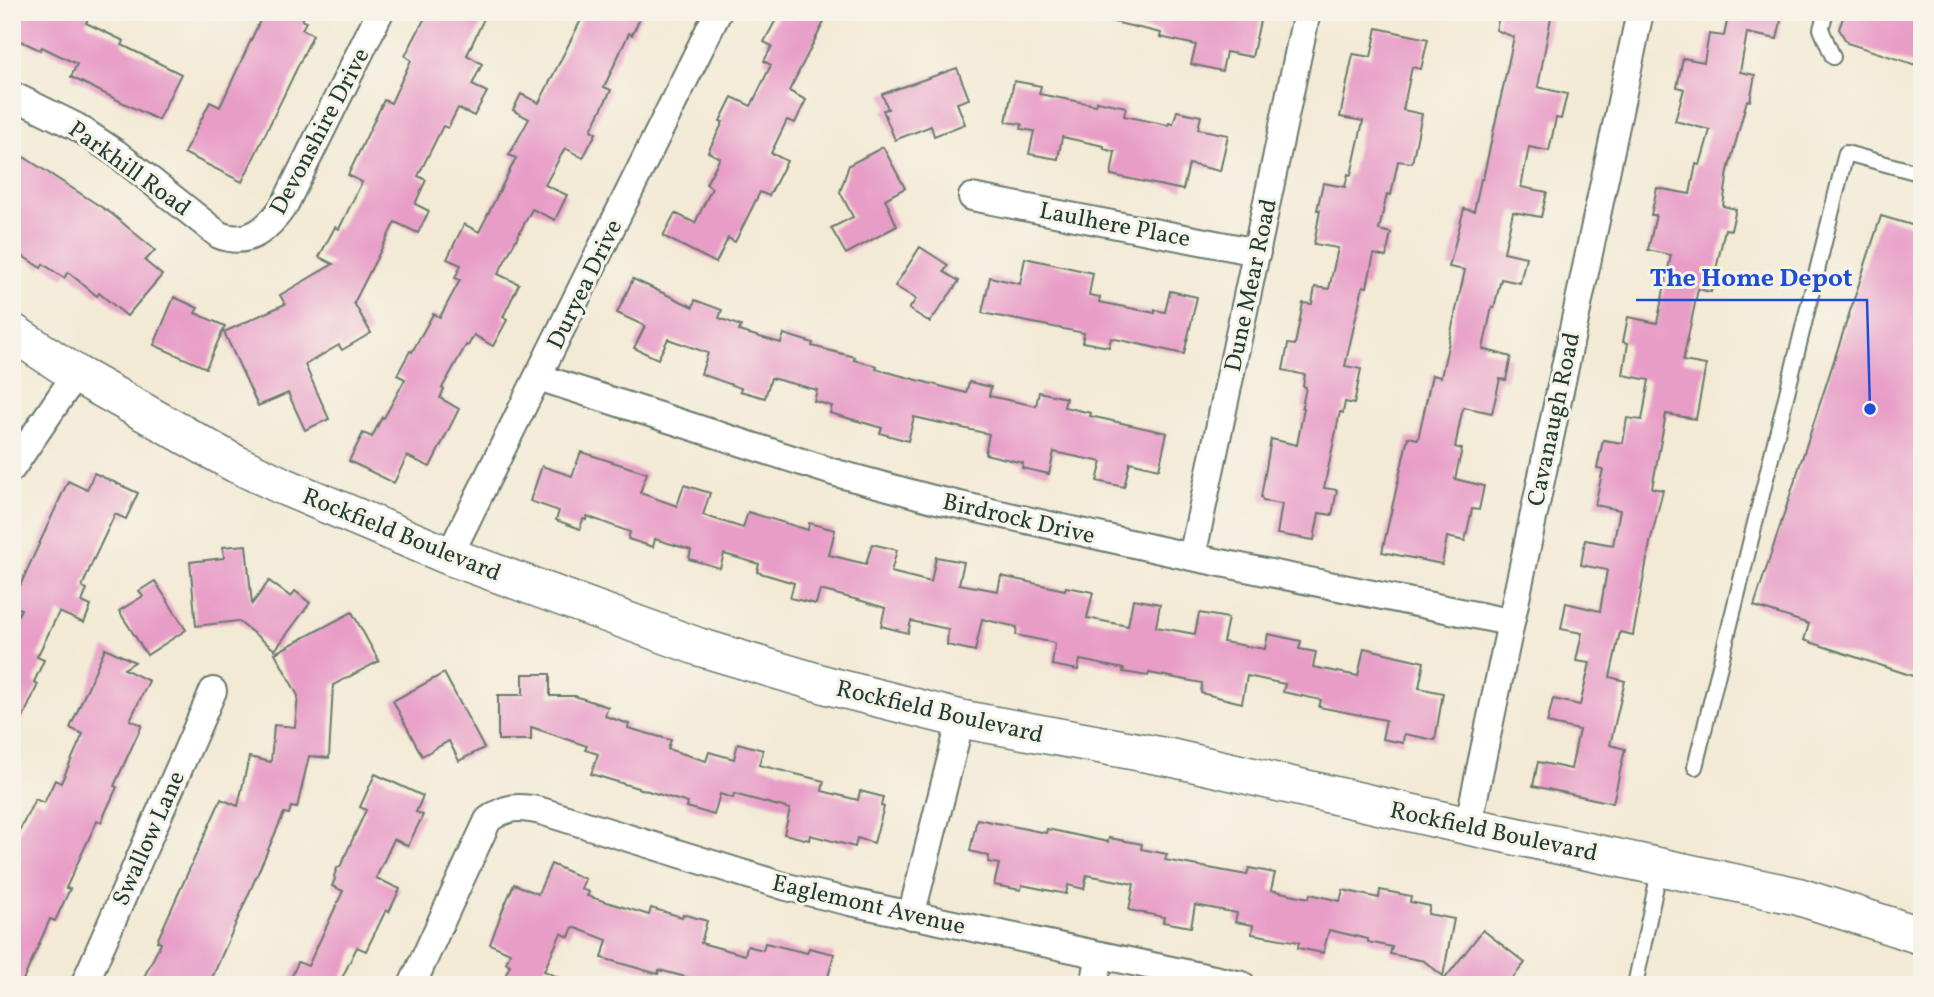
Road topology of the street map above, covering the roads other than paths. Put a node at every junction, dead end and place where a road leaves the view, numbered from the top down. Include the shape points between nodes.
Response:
1 (380, 12) edge
2 (718, 12) edge
3 (1307, 12) edge
4 (1640, 12) edge
5 (1826, 12) edge
6 (1833, 57) dead end
7 (12, 95) edge
8 (1922, 174) edge
9 (972, 197) dead end
10 (245, 239) joint
11 (1257, 252) junction
12 (12, 332) edge
13 (76, 374) junction
14 (538, 377) junction
15 (12, 468) edge
16 (449, 556) junction
17 (1192, 557) junction
18 (1509, 622) junction
19 (213, 691) dead end
20 (961, 719) junction
21 (1695, 767) dead end
22 (1468, 826) junction
23 (1661, 866) junction
24 (912, 916) junction
25 (1922, 936) edge
26 (1100, 955) junction
27 (84, 985) edge
28 (412, 985) edge
29 (1094, 985) edge
30 (1242, 985) edge
31 (1635, 985) edge

1 - 10 street, Devonshire Drive via 285,204 266,228
2 - 14 street, Duryea Drive
3 - 11 street, Dune Mear Road
4 - 18 street, Cavanaugh Road
5 - 6 lane via 1821,29
7 - 10 street, Parkhill Road via 117,153 219,235
8 - 21 lane via 1846,153
9 - 11 street, Laulhere Place
11 - 17 street, Dune Mear Road
12 - 13 main road, Rockfield Boulevard
13 - 15 street
13 - 16 main road, Rockfield Boulevard via 248,470
14 - 16 street, Duryea Drive
14 - 17 street, Birdrock Drive via 836,473
16 - 20 main road, Rockfield Boulevard via 699,648
17 - 18 street, Birdrock Drive
18 - 22 street, Cavanaugh Road
19 - 27 street, Swallow Lane
20 - 22 main road, Rockfield Boulevard via 1172,758
20 - 24 street
22 - 23 main road, Rockfield Boulevard
23 - 25 main road, Rockfield Boulevard via 1797,896
23 - 31 lane
24 - 26 street, Eaglemont Avenue
24 - 28 street, Eaglemont Avenue via 788,887 520,806 502,810 488,820
26 - 29 street
26 - 30 street, Eaglemont Avenue

